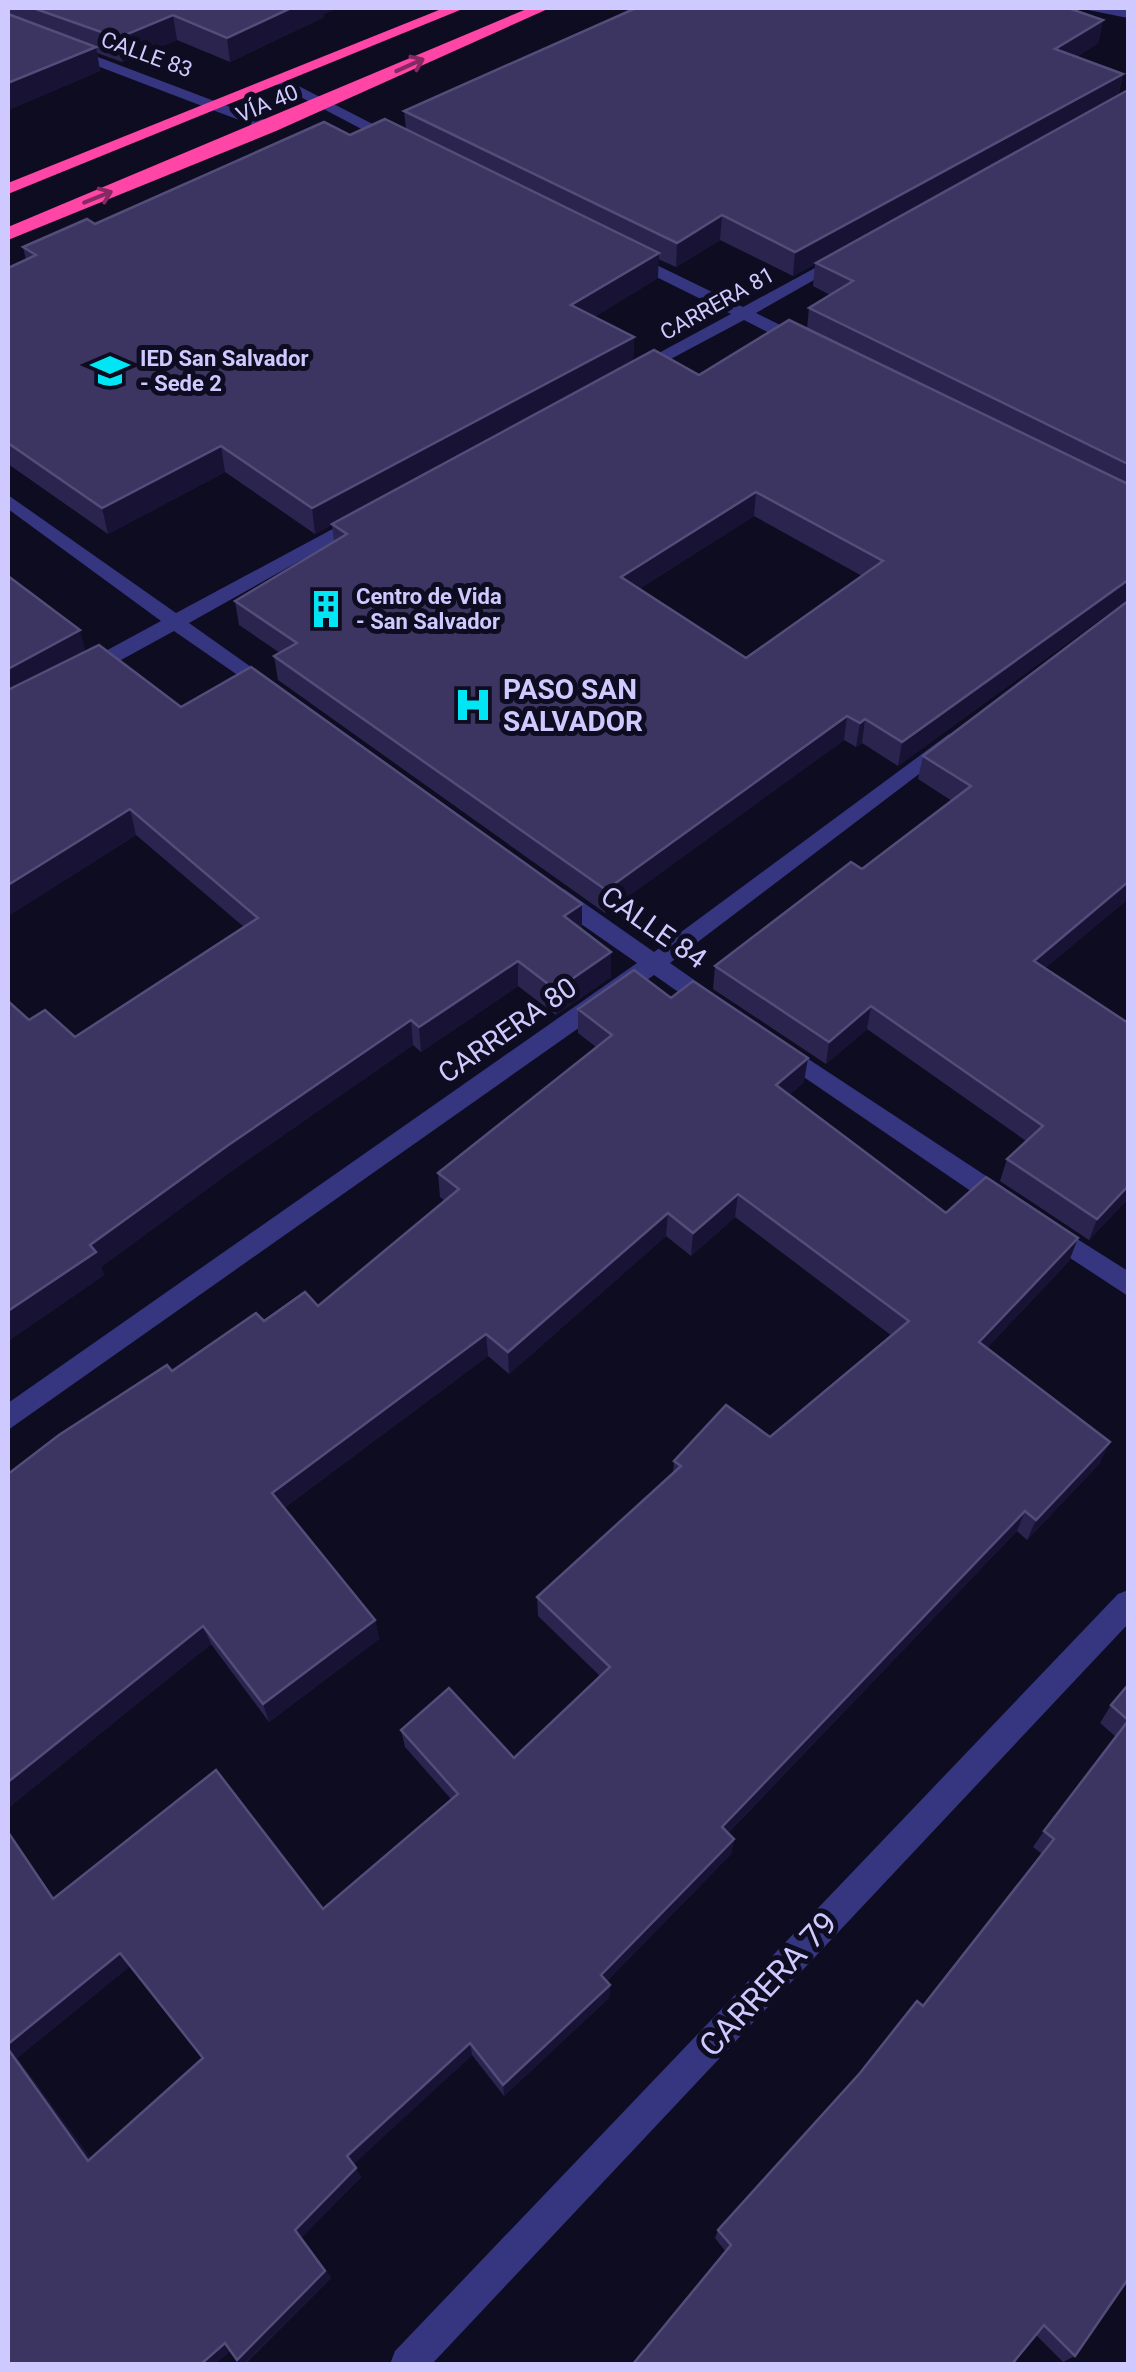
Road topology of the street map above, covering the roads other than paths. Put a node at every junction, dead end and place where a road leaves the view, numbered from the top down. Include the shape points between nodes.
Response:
1 (457, 8) edge
2 (542, 8) edge
3 (1086, 8) edge
4 (1128, 14) edge
5 (8, 27) edge
6 (279, 80) junction
7 (320, 104) junction
8 (223, 106) junction
9 (270, 127) junction
10 (422, 154) edge
11 (8, 189) edge
12 (8, 234) edge
13 (861, 249) edge
14 (618, 252) edge
15 (744, 314) junction
16 (814, 348) edge
17 (623, 380) edge
18 (8, 501) edge
19 (382, 510) edge
20 (175, 622) junction
21 (58, 685) edge
22 (286, 702) edge
23 (970, 725) edge
24 (541, 884) edge
25 (653, 964) junction
26 (1128, 1285) edge
27 (8, 1418) edge
28 (1128, 1604) edge
29 (408, 2364) edge

1 - 6 highway, VÍA 40
7 -> 2 highway, VÍA 40
3 - 4 street
5 - 8 street, CALLE 83
6 - 7 street
6 - 8 highway, VÍA 40
7 - 9 highway, VÍA 40
7 - 10 street
8 - 9 street, CALLE 83
8 - 11 highway, VÍA 40
12 -> 9 highway, VÍA 40
13 - 15 street, CARRERA 81
14 - 15 street
15 - 16 street
15 - 17 street, CARRERA 81
18 - 20 street
19 - 20 street
20 - 21 street
20 - 22 street
23 - 25 street, CARRERA 80
24 - 25 street, CALLE 84
25 - 26 street, CALLE 84
25 - 27 street, CARRERA 80
28 - 29 street, CARRERA 79

